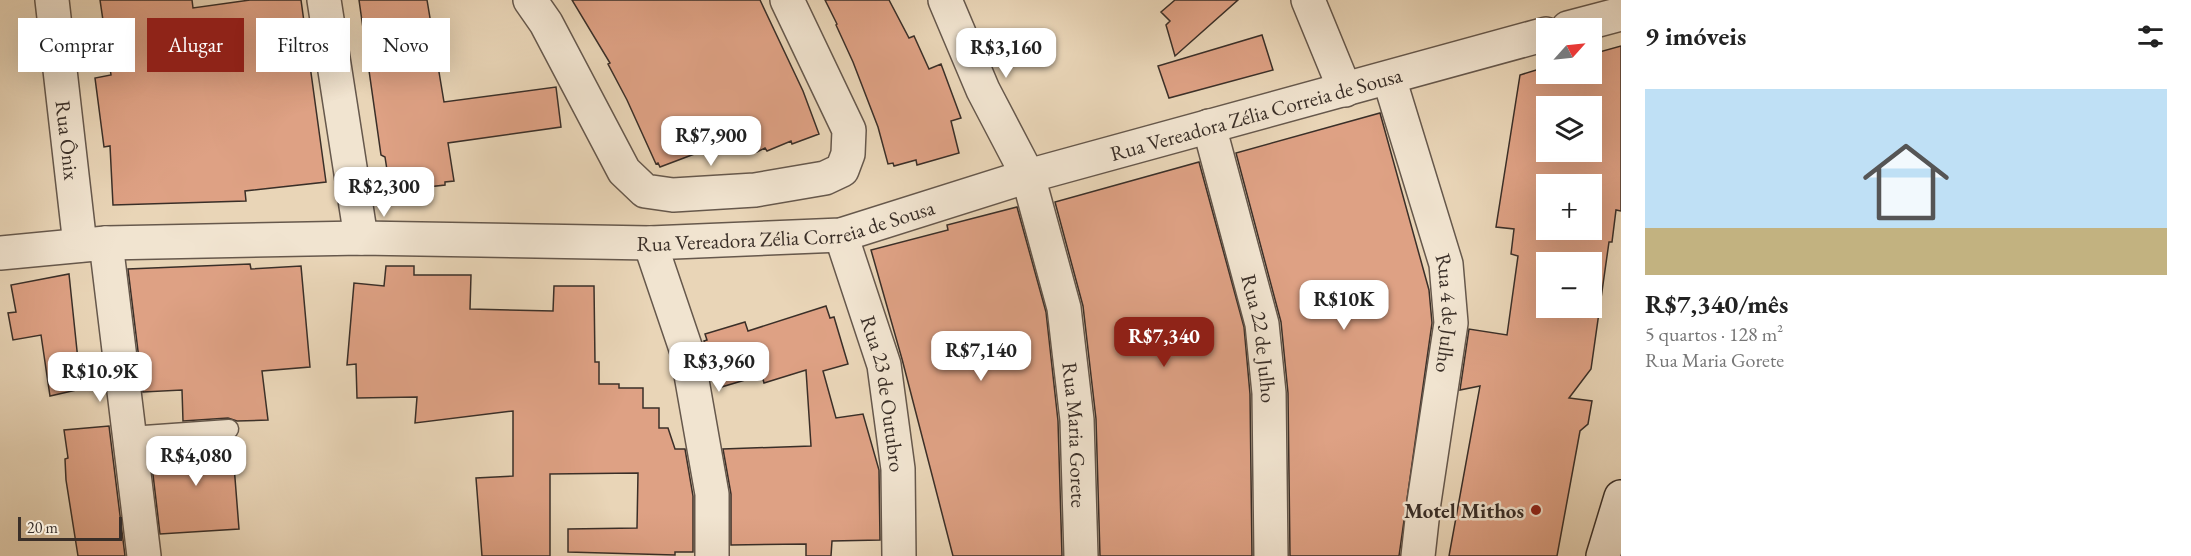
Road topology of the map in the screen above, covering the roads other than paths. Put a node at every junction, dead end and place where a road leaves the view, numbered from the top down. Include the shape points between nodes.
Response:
1 (51, 0) edge
2 (324, 0) edge
3 (530, 0) edge
4 (787, 0) edge
5 (945, 0) edge
6 (1308, 0) edge
7 (1621, 14) edge
8 (1602, 19) edge
9 (1536, 37) edge
10 (1389, 78) junction
11 (1345, 90) junction
12 (1209, 126) junction
13 (1028, 176) junction
14 (841, 235) junction
15 (361, 238) junction
16 (650, 243) junction
17 (93, 244) junction
18 (0, 253) edge
19 (229, 429) dead end
20 (130, 436) junction
21 (1621, 497) edge
22 (144, 556) edge
23 (712, 556) edge
24 (899, 556) edge
25 (1081, 556) edge
26 (1271, 556) edge
27 (1418, 556) edge
28 (1603, 556) edge

1 - 17 street, Rua Ônix
2 - 15 street
3 - 4 street via 624,171 645,191 673,195 755,190 825,178 842,170 848,154 849,130
5 - 13 street, Rua Maria Gorete via 983,90
6 - 11 street
7 - 8 street
9 - 10 street, Rua Vereadora Zélia Correia de Sousa
10 - 11 street, Rua Vereadora Zélia Correia de Sousa
10 - 27 street, Rua 4 de Julho via 1446,264 1451,323
11 - 12 street, Rua Vereadora Zélia Correia de Sousa
12 - 13 street, Rua Vereadora Zélia Correia de Sousa
12 - 26 street, Rua 22 de Julho via 1262,324 1269,393
13 - 14 street, Rua Vereadora Zélia Correia de Sousa
13 - 25 street, Rua Maria Gorete via 1064,308 1077,420
14 - 16 street, Rua Vereadora Zélia Correia de Sousa
14 - 24 street, Rua 23 de Outubro via 884,365 898,469
15 - 16 street, Rua Vereadora Zélia Correia de Sousa
15 - 17 street, Rua Vereadora Zélia Correia de Sousa
16 - 23 street via 687,352 712,494
17 - 18 street, Rua Vereadora Zélia Correia de Sousa
17 - 20 street, Rua Ônix
19 - 20 lane
20 - 22 street, Rua Ônix
21 - 28 street

